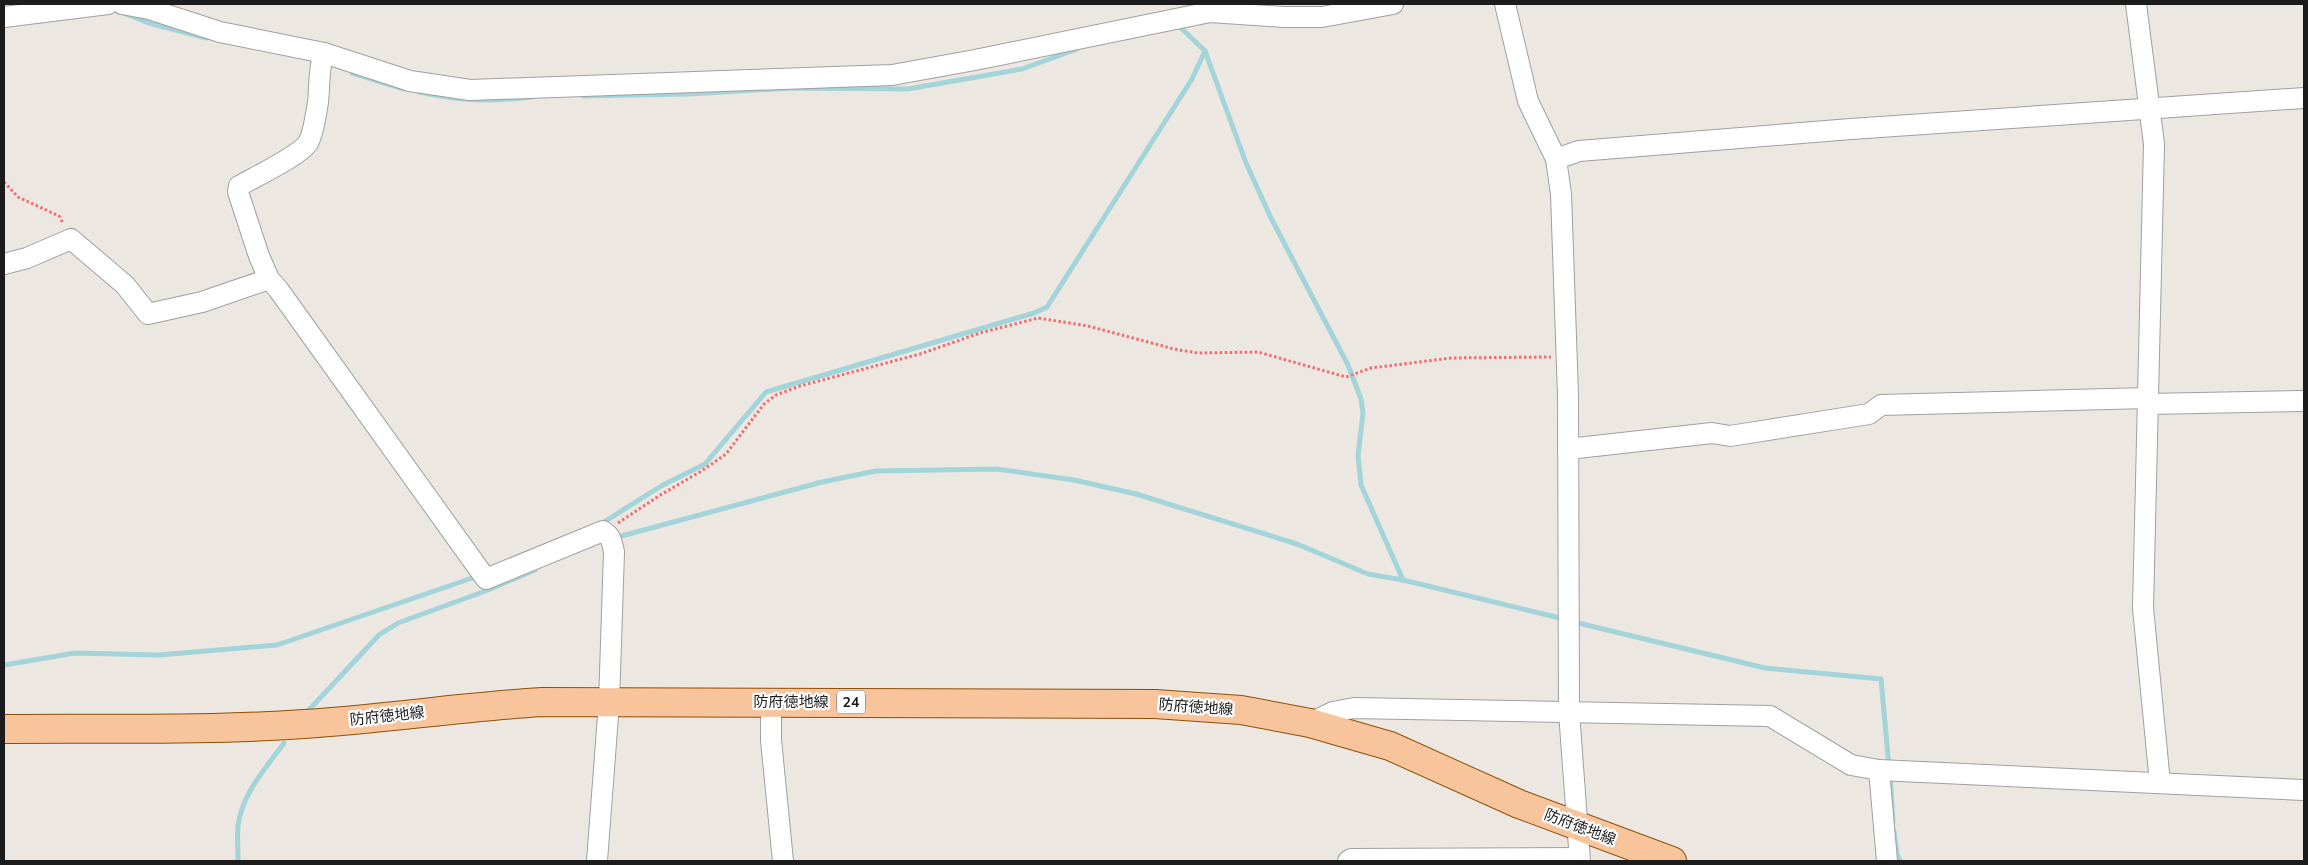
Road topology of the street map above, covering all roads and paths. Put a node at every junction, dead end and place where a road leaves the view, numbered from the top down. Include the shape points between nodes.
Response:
1 (122, 4) edge
2 (1393, 4) edge
3 (1505, 4) edge
4 (2136, 4) edge
5 (101, 5) edge
6 (4, 17) edge
7 (322, 59) junction
8 (2304, 98) edge
9 (2149, 107) junction
10 (1556, 158) junction
11 (4, 182) edge
12 (71, 239) junction
13 (4, 264) edge
14 (269, 279) junction
15 (1567, 356) junction
16 (2148, 401) junction
17 (2304, 401) edge
18 (1568, 449) junction
19 (608, 534) junction
20 (609, 702) junction
21 (771, 702) junction
22 (1569, 712) junction
23 (1310, 723) junction
24 (4, 729) edge
25 (1878, 770) junction
26 (2160, 783) junction
27 (2304, 790) edge
28 (1578, 827) junction
29 (1580, 860) edge
30 (597, 861) edge
31 (783, 861) edge
32 (1348, 861) edge
33 (1672, 861) edge
34 (1887, 861) edge

1 - 7 street
2 - 7 street via 1322,16 1210,12 892,75 470,90 410,80
3 - 10 street via 1528,101
4 - 9 street
5 - 6 street
7 - 14 street via 318,102 307,144 239,186 238,192
8 - 9 street
9 - 10 street via 1579,151
9 - 16 street via 2154,144
10 - 15 street via 1561,194
11 - 12 path via 18,197 59,216
12 - 13 street
12 - 14 street via 125,285 148,314 202,302
14 - 19 street via 486,579 603,531
15 - 18 street
15 - 19 path via 1451,358 1371,368 1346,377 1258,352 1174,350 1088,326 1038,318 776,395 764,404 726,454 630,514
16 - 17 street
16 - 18 street via 1892,404 1881,405 1869,414 1730,436 1712,433
16 - 26 street via 2143,608
18 - 22 street
19 - 20 street via 614,552
20 - 21 main road, 防府徳地線 / 24
20 - 24 main road, 防府徳地線 / 24 via 478,706 274,726
20 - 30 street
21 - 23 main road, 防府徳地線 / 24 via 1155,704 1241,710
21 - 31 street via 771,740
22 - 23 street via 1354,708 1333,712
22 - 25 street via 1770,716 1851,765
22 - 28 street
23 - 28 main road, 防府徳地線 / 24 via 1390,746
25 - 26 street
25 - 34 street
26 - 27 street
28 - 29 street
28 - 33 main road, 防府徳地線 / 24
29 - 32 street

